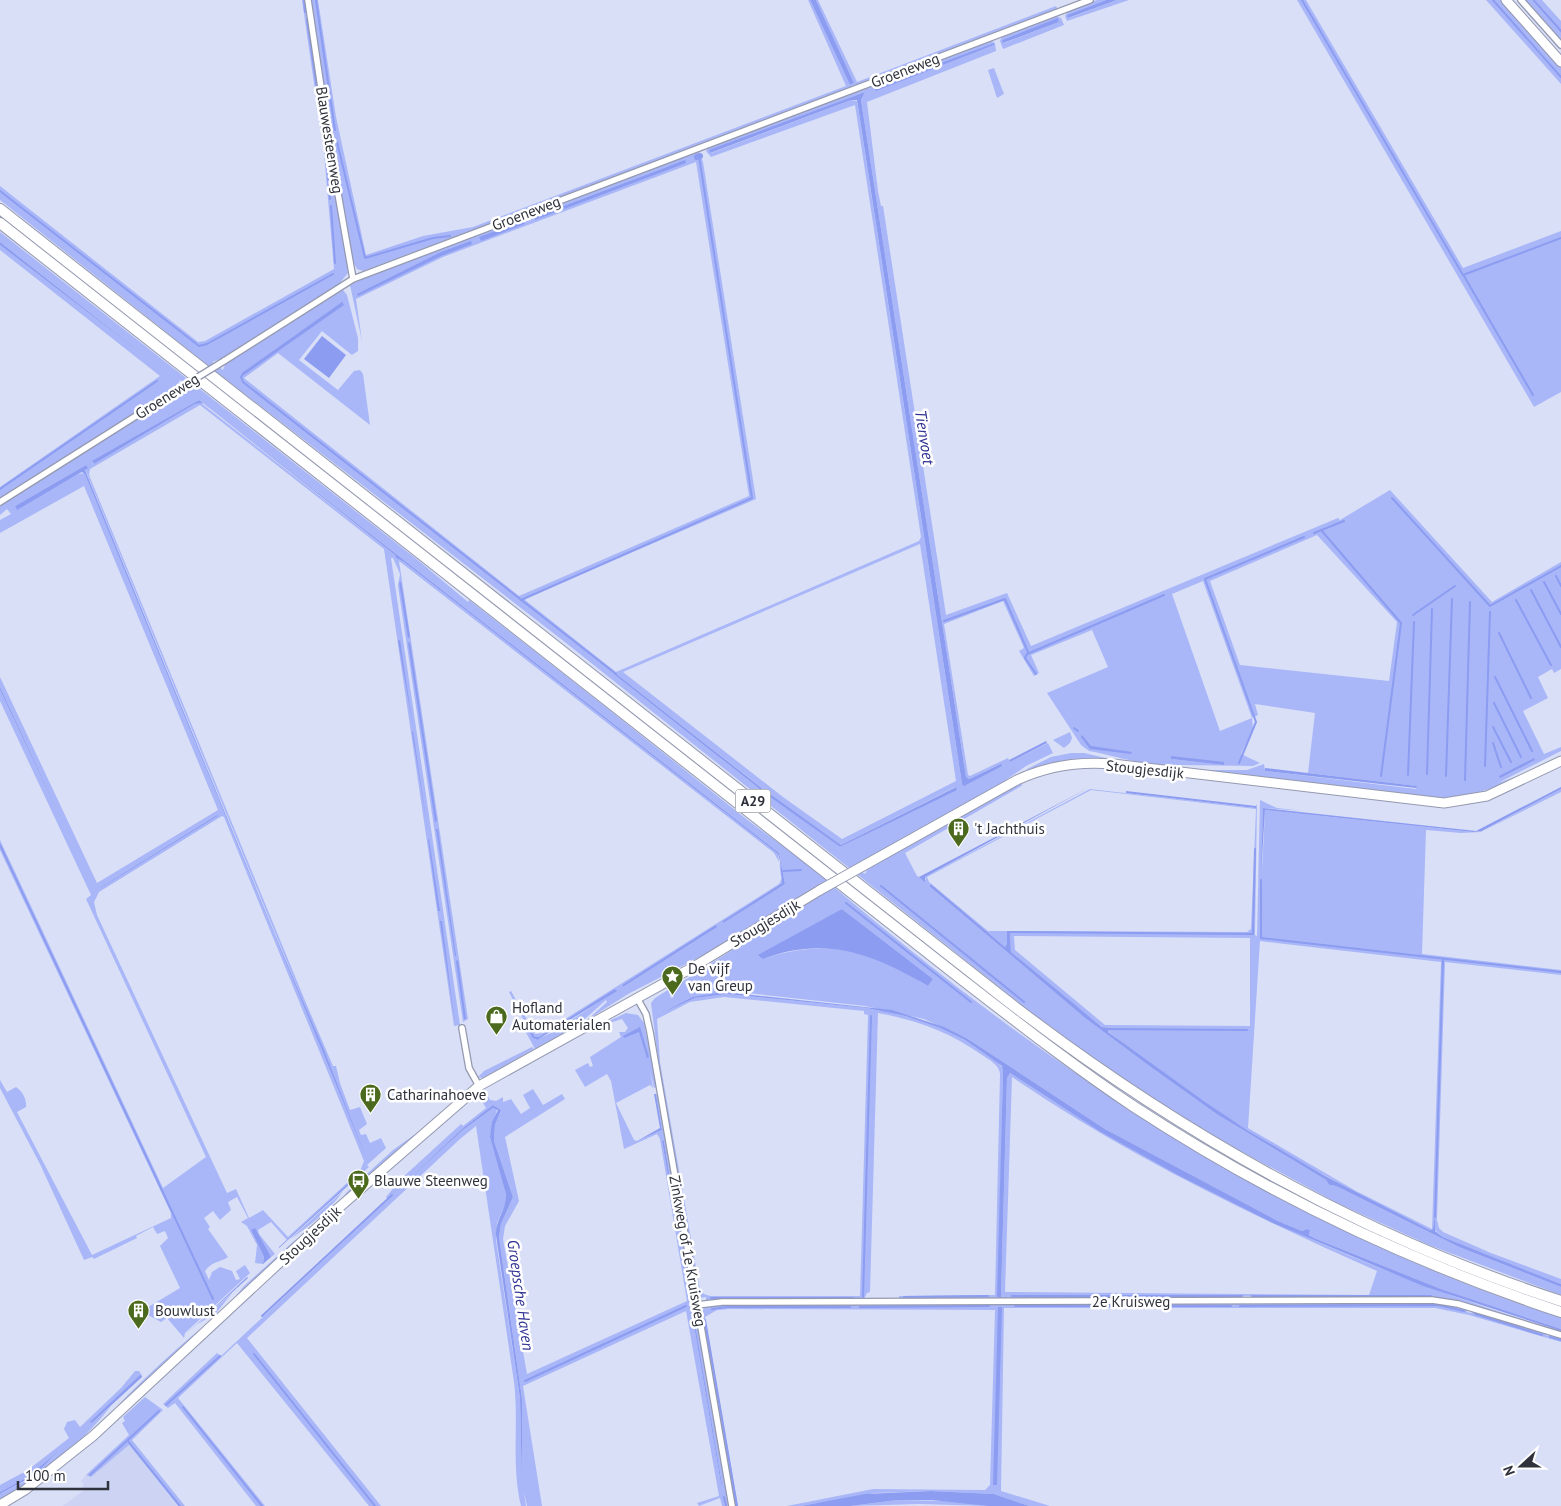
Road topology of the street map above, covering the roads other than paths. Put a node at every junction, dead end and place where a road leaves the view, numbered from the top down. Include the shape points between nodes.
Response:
1 (308, 0) edge
2 (1090, 0) edge
3 (1506, 0) edge
4 (1521, 0) edge
5 (1561, 45) edge
6 (1561, 62) edge
7 (0, 209) edge
8 (0, 223) edge
9 (353, 279) junction
10 (0, 502) edge
11 (1561, 761) edge
12 (637, 998) junction
13 (462, 1028) dead end
14 (479, 1086) junction
15 (1561, 1301) edge
16 (697, 1305) junction
17 (1561, 1312) edge
18 (1561, 1335) edge
19 (0, 1505) edge
20 (732, 1506) edge

1 - 9 street, Blauwesteenweg
2 - 9 street, Groeneweg
3 - 6 street
4 - 5 street
7 - 15 highway, A29 via 990,988 1106,1075 1213,1143 1329,1206 1425,1250
8 - 17 highway, A29 via 953,972 1103,1085 1236,1168 1340,1223 1457,1274
9 - 10 street, Groeneweg, bridge
11 - 12 street, Stougjesdijk, bridge via 1487,796 1444,803 1113,764 1068,765 1041,771 1017,780 820,890
12 - 14 street, Stougjesdijk
12 - 16 street, Zinkweg of 1e Kruisweg via 650,1032
13 - 14 street via 469,1068
14 - 19 street, Stougjesdijk via 335,1211 92,1436 25,1490
16 - 18 street, 2e Kruisweg via 731,1302 1430,1300 1453,1303
16 - 20 street, Zinkweg of 1e Kruisweg

